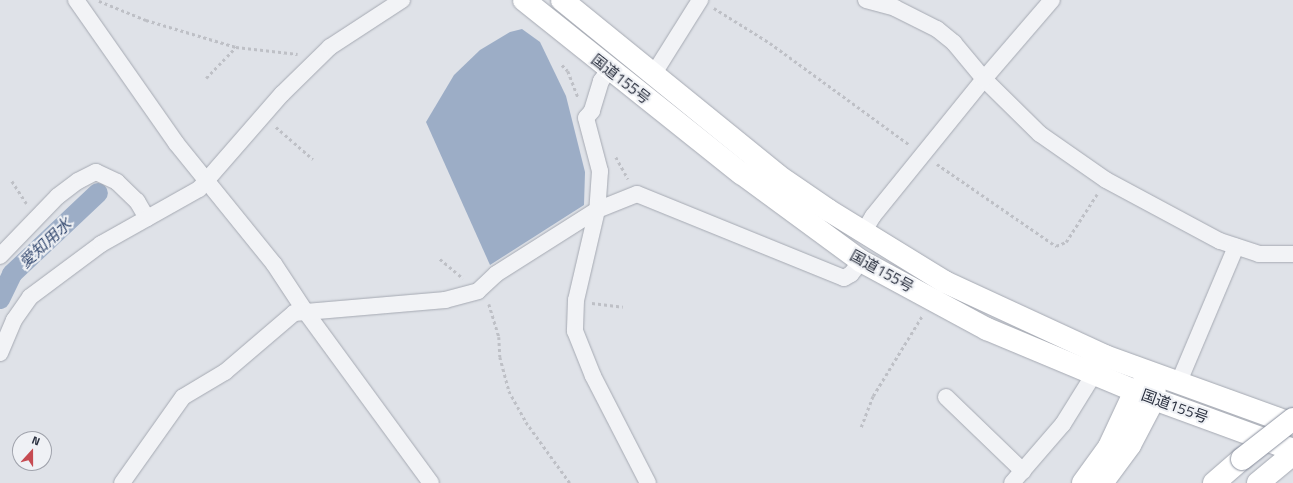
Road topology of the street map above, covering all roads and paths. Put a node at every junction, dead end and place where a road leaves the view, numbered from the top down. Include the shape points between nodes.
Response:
1 (76, 0) edge
2 (96, 0) edge
3 (402, 0) edge
4 (524, 0) edge
5 (562, 0) edge
6 (700, 0) edge
7 (866, 0) edge
8 (1052, 0) edge
9 (236, 48) junction
10 (320, 57) junction
11 (562, 65) dead end
12 (609, 70) junction
13 (653, 74) junction
14 (206, 78) dead end
15 (984, 79) junction
16 (262, 116) junction
17 (586, 118) junction
18 (313, 159) dead end
19 (12, 181) dead end
20 (206, 181) junction
21 (597, 210) junction
22 (36, 218) junction
23 (147, 218) junction
24 (864, 231) junction
25 (1236, 247) junction
26 (1293, 254) edge
27 (0, 256) edge
28 (440, 259) dead end
29 (862, 261) junction
30 (478, 291) junction
31 (932, 299) junction
32 (576, 300) junction
33 (623, 307) dead end
34 (305, 311) junction
35 (0, 354) edge
36 (1094, 374) junction
37 (1155, 376) junction
38 (1178, 384) junction
39 (1144, 395) junction
40 (946, 397) dead end
41 (1293, 419) edge
42 (1293, 424) edge
43 (861, 427) dead end
44 (1293, 450) edge
45 (1293, 454) edge
46 (1023, 471) junction
47 (1266, 476) edge
48 (122, 483) edge
49 (431, 483) edge
50 (570, 483) edge
51 (648, 483) edge
52 (1012, 483) edge
53 (1083, 483) edge
54 (1102, 483) edge
55 (1214, 483) edge

1 - 20 street via 176,143
2 - 9 path via 146,20
3 - 10 street via 354,30
4 - 12 highway, 国道155号
5 - 13 highway, 国道155号
6 - 13 street
7 - 15 street via 895,8 937,29 968,58
8 - 15 street
9 - 10 path via 273,53 313,54
9 - 14 path
10 - 16 street
11 - 17 path via 568,72
12 - 17 street via 601,81 592,111
12 - 29 highway, 国道155号 via 741,174
13 - 24 highway, 国道155号 via 777,175
15 - 24 street via 873,216
15 - 25 street via 1040,134 1106,180
16 - 18 path
16 - 20 street
17 - 21 street via 600,171
19 - 22 path
20 - 23 street via 199,189
20 - 34 street via 213,186 274,264
21 - 29 street via 637,194 844,278
21 - 30 street via 496,274
21 - 32 street
22 - 23 street via 68,188 96,172 117,182 137,201
22 - 27 street
23 - 35 street via 101,244 30,297 14,320
24 - 37 highway, 国道155号 via 945,282 1098,353
25 - 26 street via 1259,254
25 - 38 street
28 - 30 path
29 - 31 highway, 国道155号
30 - 34 street via 445,300
30 - 50 path via 490,305 495,319 503,377 509,391 526,422
31 - 36 highway, 国道155号 via 987,329
31 - 43 path via 873,396
32 - 33 path
32 - 51 street via 575,332 593,376
34 - 48 street via 294,313 225,372 184,397
34 - 49 street
36 - 39 highway, 国道155号
36 - 46 street via 1064,424
37 - 38 highway, 国道155号
37 - 39 highway
38 - 42 highway, 国道155号
39 - 44 highway, 国道155号
39 - 53 highway
39 - 54 highway via 1130,446
40 - 46 street
41 - 55 highway, bridge
45 - 47 highway
46 - 52 street

